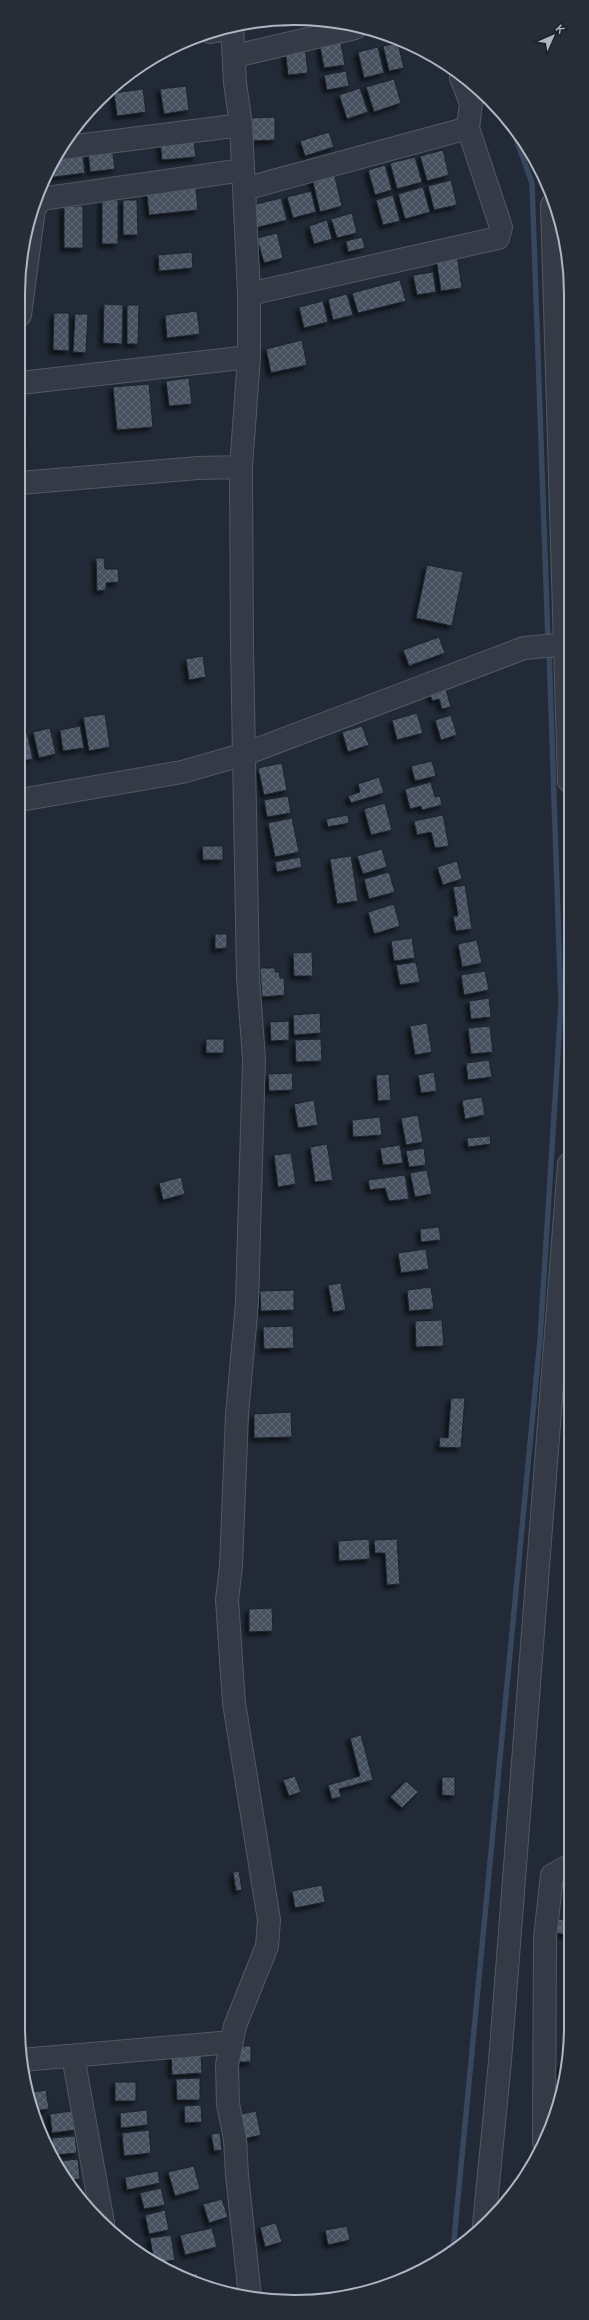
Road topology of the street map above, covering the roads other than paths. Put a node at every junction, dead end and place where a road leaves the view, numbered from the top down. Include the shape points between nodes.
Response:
1 (347, 30) edge
2 (233, 32) edge
3 (235, 56) junction
4 (464, 85) edge
5 (241, 126) junction
6 (468, 128) junction
7 (69, 147) edge
8 (243, 180) junction
9 (43, 199) edge
10 (552, 216) edge
11 (29, 250) edge
12 (27, 264) edge
13 (248, 294) junction
14 (249, 357) junction
15 (25, 382) edge
16 (241, 468) junction
17 (25, 483) edge
18 (561, 645) edge
19 (564, 696) edge
20 (245, 754) junction
21 (25, 799) edge
22 (564, 1229) edge
23 (564, 1869) edge
24 (232, 2042) junction
25 (73, 2056) junction
26 (27, 2060) edge
27 (544, 2126) edge
28 (101, 2213) edge
29 (485, 2216) edge
30 (249, 2291) edge

1 - 3 street
2 - 3 street
3 - 5 street via 235,83
4 - 6 street via 471,103
5 - 7 street
5 - 8 street
6 - 8 street
6 - 13 street via 501,227 498,238
8 - 9 street
8 - 13 street
10 - 18 street
11 - 12 street
13 - 14 street
14 - 15 street
14 - 16 street
16 - 17 street via 198,468
16 - 20 street
18 - 19 street
18 - 20 street via 524,648
20 - 21 street via 182,772
20 - 24 street via 248,977 254,1059 247,1303 237,1414 231,1566 227,1600 234,1703 270,1920 266,1946 235,2026
22 - 29 street via 501,2045
23 - 27 street via 552,1875 545,1938
24 - 25 street
24 - 30 street via 227,2065 228,2104 235,2139
25 - 26 street
25 - 28 street

